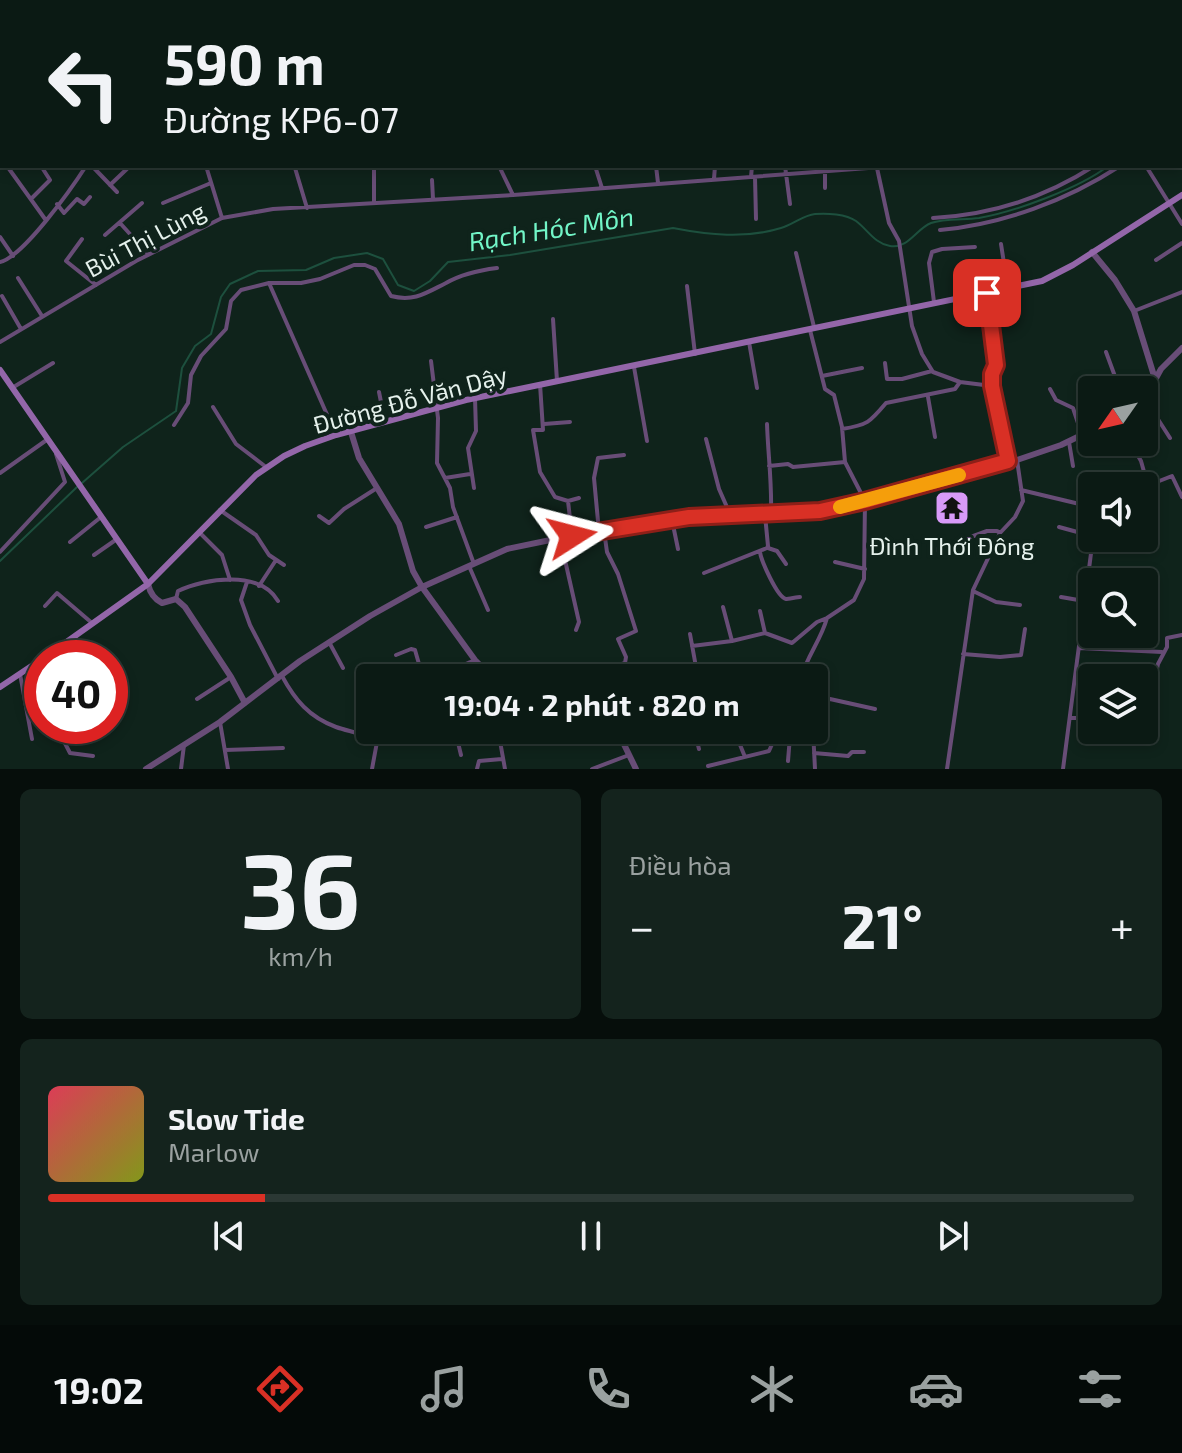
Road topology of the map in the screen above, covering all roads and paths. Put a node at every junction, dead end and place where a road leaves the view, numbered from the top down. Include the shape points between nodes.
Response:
1 (8, 168) edge
2 (42, 168) edge
3 (87, 168) edge
4 (91, 168) edge
5 (128, 168) edge
6 (207, 168) edge
7 (295, 168) dead end
8 (374, 168) edge
9 (500, 168) edge
10 (596, 168) edge
11 (656, 168) edge
12 (715, 168) edge
13 (752, 168) edge
14 (785, 168) edge
15 (867, 168) edge
16 (877, 168) edge
17 (1090, 168) edge
18 (1117, 168) edge
19 (1147, 168) edge
20 (825, 172) junction
21 (786, 175) junction
22 (753, 177) junction
23 (714, 179) junction
24 (432, 180) dead end
25 (211, 183) junction
26 (658, 183) junction
27 (110, 185) junction
28 (602, 188) junction
29 (825, 188) dead end
30 (117, 192) dead end
31 (513, 195) junction
32 (1182, 195) edge
33 (90, 197) dead end
34 (31, 199) junction
35 (433, 199) junction
36 (142, 203) dead end
37 (163, 203) dead end
38 (374, 203) junction
39 (1169, 203) junction
40 (57, 204) junction
41 (790, 204) dead end
42 (307, 208) junction
43 (222, 218) junction
44 (933, 218) dead end
45 (45, 219) junction
46 (756, 219) dead end
47 (120, 223) junction
48 (1182, 224) edge
49 (940, 230) dead end
50 (105, 235) dead end
51 (0, 237) edge
52 (82, 239) dead end
53 (1182, 243) edge
54 (1001, 244) dead end
55 (975, 247) dead end
56 (1092, 252) junction
57 (796, 253) dead end
58 (148, 254) junction
59 (13, 256) junction
60 (1156, 260) dead end
61 (0, 262) edge
62 (497, 268) dead end
63 (18, 278) dead end
64 (269, 283) junction
65 (96, 285) junction
66 (687, 286) dead end
67 (1008, 289) junction
68 (1182, 292) edge
69 (987, 293) junction
70 (2, 296) dead end
71 (935, 304) junction
72 (909, 310) junction
73 (1134, 311) junction
74 (42, 316) junction
75 (553, 319) dead end
76 (812, 328) junction
77 (21, 329) junction
78 (0, 342) edge
79 (749, 342) junction
80 (1182, 348) edge
81 (1106, 352) dead end
82 (695, 354) junction
83 (431, 361) dead end
84 (53, 363) dead end
85 (885, 363) dead end
86 (634, 367) junction
87 (862, 368) dead end
88 (0, 370) edge
89 (932, 371) junction
90 (822, 376) junction
91 (1115, 376) edge
92 (1154, 376) edge
93 (1158, 376) edge
94 (557, 381) junction
95 (960, 382) junction
96 (540, 384) junction
97 (992, 386) junction
98 (12, 388) junction
99 (757, 388) dead end
100 (1050, 389) dead end
101 (379, 392) dead end
102 (927, 396) junction
103 (475, 398) junction
104 (213, 407) dead end
105 (436, 407) junction
106 (1158, 419) edge
107 (385, 422) junction
108 (570, 422) dead end
109 (1078, 423) edge
110 (544, 424) junction
111 (767, 424) dead end
112 (174, 425) dead end
113 (842, 429) junction
114 (351, 432) junction
115 (336, 435) junction
116 (935, 437) dead end
117 (1078, 437) edge
118 (1170, 438) dead end
119 (48, 439) junction
120 (706, 439) dead end
121 (647, 441) dead end
122 (1069, 442) junction
123 (57, 452) junction
124 (624, 455) dead end
125 (1017, 460) junction
126 (1008, 461) junction
127 (845, 462) junction
128 (768, 466) junction
129 (1073, 466) dead end
130 (266, 467) junction
131 (0, 473) edge
132 (470, 474) junction
133 (445, 478) junction
134 (1158, 481) edge
135 (377, 488) junction
136 (474, 488) dead end
137 (1021, 490) junction
138 (1182, 497) edge
139 (579, 498) dead end
140 (568, 501) junction
141 (865, 501) junction
142 (1078, 504) edge
143 (220, 510) junction
144 (768, 512) junction
145 (730, 514) junction
146 (319, 516) dead end
147 (101, 517) junction
148 (457, 517) junction
149 (672, 520) junction
150 (426, 527) dead end
151 (1059, 527) dead end
152 (602, 531) junction
153 (200, 532) junction
154 (1000, 533) junction
155 (1078, 533) edge
156 (572, 536) junction
157 (560, 538) junction
158 (117, 539) junction
159 (70, 542) dead end
160 (767, 548) junction
161 (678, 549) dead end
162 (760, 551) junction
163 (0, 552) edge
164 (930, 552) dead end
165 (94, 555) dead end
166 (276, 560) junction
167 (835, 562) dead end
168 (786, 564) dead end
169 (284, 565) dead end
170 (472, 565) junction
171 (865, 569) junction
172 (704, 573) dead end
173 (230, 580) junction
174 (247, 582) junction
175 (148, 584) junction
176 (259, 586) junction
177 (422, 587) junction
178 (973, 590) junction
179 (800, 597) dead end
180 (1061, 597) dead end
181 (176, 599) junction
182 (1078, 600) edge
183 (278, 601) dead end
184 (1020, 605) dead end
185 (45, 606) dead end
186 (723, 607) dead end
187 (488, 610) dead end
188 (760, 611) dead end
189 (827, 618) junction
190 (93, 624) junction
191 (1025, 629) dead end
192 (576, 630) dead end
193 (765, 633) junction
194 (690, 634) dead end
195 (1182, 635) edge
196 (69, 640) edge
197 (732, 641) junction
198 (329, 642) junction
199 (692, 646) junction
200 (1079, 648) joint
201 (1162, 652) junction
202 (963, 654) junction
203 (396, 655) dead end
204 (475, 660) junction
205 (419, 664) edge
206 (466, 664) edge
207 (479, 664) edge
208 (622, 664) edge
209 (695, 664) edge
210 (805, 664) edge
211 (343, 668) dead end
212 (1158, 668) edge
213 (24, 672) edge
214 (20, 674) junction
215 (231, 677) junction
216 (280, 677) junction
217 (0, 687) edge
218 (24, 696) edge
219 (197, 699) dead end
220 (828, 699) edge
221 (245, 703) junction
222 (875, 709) dead end
223 (1070, 718) junction
224 (1078, 718) edge
225 (220, 722) junction
226 (356, 733) edge
227 (65, 744) edge
228 (377, 744) edge
229 (458, 744) edge
230 (500, 744) edge
231 (624, 744) edge
232 (698, 744) edge
233 (740, 744) edge
234 (772, 744) edge
235 (789, 744) edge
236 (814, 744) edge
237 (184, 745) junction
238 (283, 748) dead end
239 (699, 749) dead end
240 (225, 750) junction
241 (864, 752) dead end
242 (814, 753) junction
243 (461, 755) dead end
244 (629, 755) junction
245 (93, 756) dead end
246 (745, 757) junction
247 (502, 759) junction
248 (788, 761) dead end
249 (708, 766) dead end
250 (146, 769) edge
251 (181, 769) edge
252 (228, 769) edge
253 (372, 769) edge
254 (477, 769) edge
255 (505, 769) edge
256 (592, 769) edge
257 (636, 769) edge
258 (815, 769) edge
259 (947, 769) edge
260 (1063, 769) edge

1 - 34 street
2 - 34 street via 50,180
3 - 40 street
4 - 27 street
5 - 27 street
6 - 25 street
7 - 42 street
8 - 38 street
9 - 31 street
10 - 28 street
11 - 26 street
12 - 23 street
13 - 22 street
14 - 21 street
15 - 20 street, Bùi Thị Lùng
16 - 72 street via 889,223 899,241
17 - 44 street via 1042,193 979,215
18 - 49 street via 1092,184 1010,217
19 - 39 street
20 - 21 street, Bùi Thị Lùng
20 - 29 street
21 - 22 street, Bùi Thị Lùng
21 - 41 street
22 - 23 street, Bùi Thị Lùng
22 - 46 street
23 - 26 street, Bùi Thị Lùng
24 - 35 street
25 - 37 street
25 - 43 street
26 - 28 street, Bùi Thị Lùng
27 - 30 street
28 - 31 street, Bùi Thị Lùng
31 - 35 street, Bùi Thị Lùng
32 - 39 main road, Đường Đỗ Văn Dậy
33 - 40 street via 84,204 77,199 64,213
34 - 45 street
35 - 38 street, Bùi Thị Lùng
36 - 47 street
38 - 42 street, Bùi Thị Lùng
39 - 48 street
39 - 56 main road, Đường Đỗ Văn Dậy
40 - 45 street
42 - 43 street, Bùi Thị Lùng
43 - 58 street, Bùi Thị Lùng
45 - 59 street
47 - 50 street
47 - 58 street
51 - 59 street
52 - 65 street via 66,261
53 - 60 street
54 - 67 street
55 - 71 street via 932,252
56 - 67 main road, Đường Đỗ Văn Dậy via 1042,281
56 - 73 street
57 - 76 street
58 - 65 street, Bùi Thị Lùng
59 - 61 street
62 - 64 street via 412,298 391,296 375,269 365,265 301,283
63 - 74 street
64 - 112 street via 241,290 231,301 226,329 201,356 191,375 188,403
64 - 115 street
65 - 74 street, Bùi Thị Lùng
66 - 82 street
67 - 69 main road, Đường Đỗ Văn Dậy
68 - 73 street
69 - 71 main road, Đường Đỗ Văn Dậy
69 - 97 street via 996,365
70 - 77 street
71 - 72 main road, Đường Đỗ Văn Dậy
72 - 76 main road, Đường Đỗ Văn Dậy
72 - 89 street
73 - 92 street
74 - 77 street, Bùi Thị Lùng
75 - 94 street
76 - 79 main road, Đường Đỗ Văn Dậy
76 - 90 street
77 - 78 street, Bùi Thị Lùng
79 - 82 main road, Đường Đỗ Văn Dậy
79 - 99 street
80 - 93 street
81 - 91 street
82 - 86 main road, Đường Đỗ Văn Dậy
83 - 105 street
84 - 98 street
85 - 89 street via 887,379
86 - 94 main road, Đường Đỗ Văn Dậy
86 - 121 street
87 - 90 street
88 - 98 main road
89 - 95 street
90 - 113 street via 825,389 834,395
94 - 96 main road, Đường Đỗ Văn Dậy
95 - 97 street
95 - 102 street via 955,389
96 - 103 main road, Đường Đỗ Văn Dậy
96 - 110 street
97 - 126 street
98 - 119 main road
100 - 109 street via 1056,400 1073,408
101 - 107 street
102 - 113 street via 886,403 867,423
102 - 116 street
103 - 105 main road, Đường Đỗ Văn Dậy
103 - 132 street
104 - 130 street via 236,444
105 - 107 main road, Đường Đỗ Văn Dậy
105 - 133 street via 437,463
106 - 118 street
107 - 114 main road, Đường Đỗ Văn Dậy
108 - 110 street
110 - 140 street via 543,430 533,430 540,472 555,497
111 - 128 street
113 - 127 street
114 - 115 main road, Đường Đỗ Văn Dậy
114 - 135 street
115 - 130 main road, Đường Đỗ Văn Dậy
117 - 122 street
119 - 123 main road
119 - 131 street
120 - 145 street
122 - 125 street
122 - 129 street
123 - 147 main road
123 - 163 street via 65,482
124 - 152 street via 598,458 594,478
125 - 126 street
125 - 137 street
126 - 141 street
127 - 128 street
127 - 141 street
128 - 144 street
130 - 143 main road, Đường Đỗ Văn Dậy
132 - 133 street
132 - 136 street
133 - 148 street
134 - 138 street via 1172,476
135 - 146 street via 329,523
135 - 177 street via 399,524
137 - 142 street
137 - 154 street via 1023,501
139 - 140 street
140 - 156 street
141 - 144 street via 820,511
141 - 171 street
143 - 153 main road, Đường Đỗ Văn Dậy
143 - 166 street via 256,535
144 - 145 street
144 - 160 street
145 - 149 street
147 - 158 main road
147 - 159 street
148 - 150 street
148 - 170 street
149 - 152 street
149 - 161 street
151 - 155 street
152 - 156 street
152 - 208 street via 636,631 618,639 626,657
153 - 173 street via 222,555
153 - 175 main road, Đường Đỗ Văn Dậy
154 - 164 street via 987,531
154 - 178 street
156 - 157 street
157 - 170 street via 507,549
157 - 192 street via 579,622
158 - 165 street
158 - 175 main road
160 - 162 street
160 - 168 street via 777,551
162 - 172 street
162 - 179 street via 781,595
166 - 169 street
166 - 176 street
167 - 171 street
170 - 177 street
170 - 187 street
171 - 189 street via 854,600
173 - 174 street
173 - 181 street via 193,584 178,591
174 - 176 street
174 - 216 street via 241,600
175 - 181 street via 158,601
175 - 190 main road, Đường Đỗ Văn Dậy
176 - 183 street
177 - 198 street
177 - 204 street
178 - 184 street via 996,602
178 - 202 street
180 - 182 street
181 - 215 street
185 - 190 street via 57,593
186 - 197 street
188 - 193 street
189 - 193 street via 792,643
189 - 210 street
190 - 196 main road, Đường Đỗ Văn Dậy
191 - 202 street via 1021,655
193 - 197 street
194 - 199 street
195 - 201 street via 1167,638
197 - 199 street
198 - 211 street
198 - 216 street
199 - 209 street
200 - 201 street
200 - 223 street
201 - 212 street
202 - 259 street
203 - 205 street via 415,650
204 - 206 street
204 - 207 street
213 - 214 main road, Đường Đỗ Văn Dậy
214 - 217 main road, Đường Đỗ Văn Dậy
214 - 218 street
215 - 219 street
215 - 221 street
216 - 221 street
216 - 226 street via 306,710
220 - 222 street
221 - 225 street
223 - 224 street
223 - 260 street
225 - 237 street
225 - 240 street
227 - 245 street via 70,753
228 - 253 street
229 - 243 street
230 - 247 street
231 - 244 street
232 - 239 street
233 - 246 street
234 - 246 street via 769,751
235 - 248 street
236 - 242 street
237 - 250 street
237 - 251 street
238 - 240 street
240 - 252 street
241 - 242 street
242 - 258 street
244 - 256 street
244 - 257 street
246 - 249 street
247 - 254 street via 479,761
247 - 255 street

